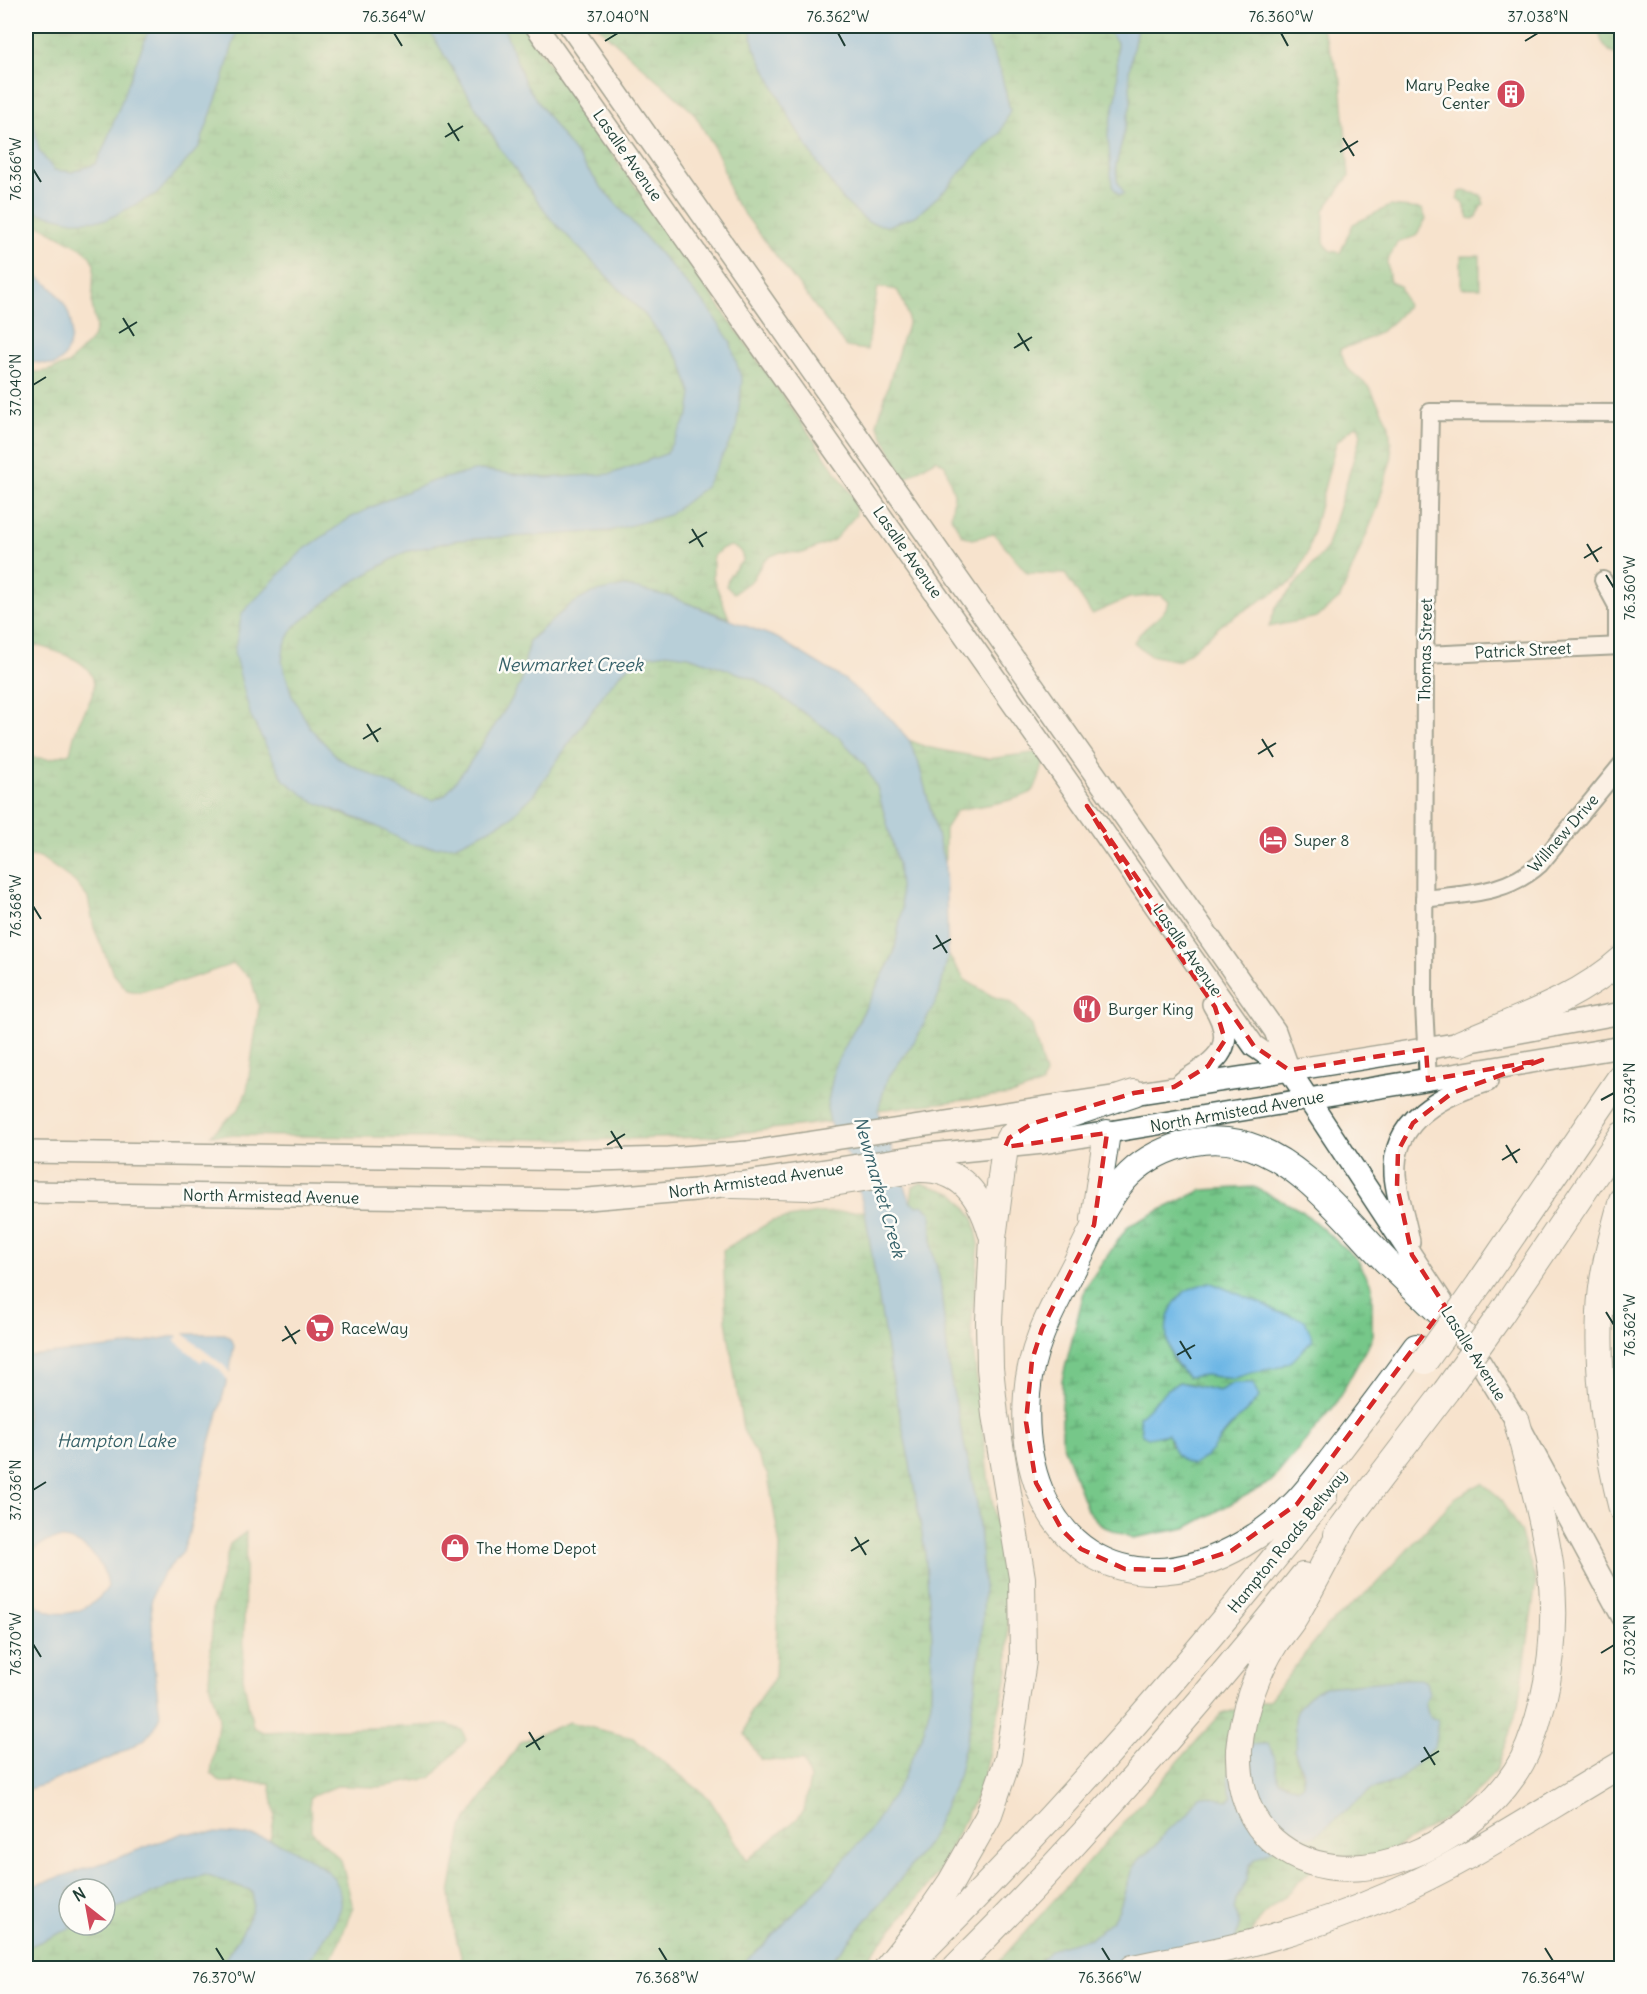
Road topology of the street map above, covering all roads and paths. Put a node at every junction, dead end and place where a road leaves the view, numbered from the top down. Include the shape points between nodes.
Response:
1 (536, 26) edge
2 (570, 26) edge
3 (1622, 413) edge
4 (1603, 580) dead end
5 (1619, 646) edge
6 (1425, 655) junction
7 (1622, 764) edge
8 (1087, 806) junction
9 (1424, 899) junction
10 (1622, 959) edge
11 (1622, 1013) edge
12 (1461, 1043) junction
13 (1622, 1047) edge
14 (1426, 1049) junction
15 (1542, 1060) junction
16 (1289, 1070) junction
17 (1428, 1080) junction
18 (1616, 1083) edge
19 (1174, 1087) junction
20 (1134, 1093) junction
21 (1307, 1098) junction
22 (1107, 1133) junction
23 (1622, 1135) edge
24 (1005, 1147) junction
25 (26, 1152) edge
26 (909, 1164) junction
27 (732, 1185) joint
28 (26, 1192) edge
29 (1622, 1200) edge
30 (1094, 1225) junction
31 (993, 1238) junction
32 (1412, 1255) junction
33 (1464, 1336) junction
34 (1421, 1354) junction
35 (1517, 1422) junction
36 (1622, 1509) edge
37 (1347, 1521) junction
38 (1622, 1616) edge
39 (1622, 1764) edge
40 (887, 1968) edge
41 (905, 1968) edge
42 (955, 1968) edge
43 (1133, 1968) edge

1 - 8 main road, Lasalle Avenue
2 - 16 main road, Lasalle Avenue via 1275,1031
3 - 6 street, Thomas Street via 1430,412
4 - 5 street via 1617,606
5 - 6 street, Patrick Street
6 - 9 street, Thomas Street
7 - 9 street, Willnew Drive via 1531,872 1497,889
8 - 16 main road, Lasalle Avenue via 1254,1046
8 - 19 main road via 1224,1025 1225,1040 1216,1057
9 - 14 street, Thomas Street
10 - 12 highway via 1564,998
11 - 12 main road, North Armistead Avenue
12 - 14 main road, North Armistead Avenue
13 - 15 main road, North Armistead Avenue
14 - 16 main road, North Armistead Avenue
14 - 17 street, Thomas Street
15 - 17 main road, North Armistead Avenue
15 - 32 main road via 1452,1092 1413,1123 1401,1143 1395,1175
16 - 19 main road, North Armistead Avenue
16 - 21 main road, Lasalle Avenue
17 - 21 main road, North Armistead Avenue
18 - 34 highway, Hampton Roads Beltway, bridge via 1533,1204
19 - 20 main road, North Armistead Avenue
20 - 24 highway via 1023,1127 1009,1138
20 - 25 main road, North Armistead Avenue via 748,1152 680,1157 596,1160
21 - 22 main road, North Armistead Avenue
21 - 32 main road, Lasalle Avenue
22 - 24 main road, North Armistead Avenue
22 - 30 highway
23 - 37 highway, Hampton Roads Beltway, bridge via 1501,1314
24 - 26 main road, North Armistead Avenue via 953,1151
24 - 31 highway
26 - 27 highway via 826,1177 808,1186
26 - 31 highway via 944,1172 967,1187 985,1212
27 - 28 main road, North Armistead Avenue via 576,1200
29 - 36 highway via 1609,1249 1600,1323 1600,1379
30 - 33 highway via 1119,1186 1168,1149 1208,1140 1241,1143 1274,1157 1309,1183
30 - 34 highway via 1041,1329 1032,1360 1026,1422 1036,1484 1047,1508 1081,1549 1104,1562 1125,1569 1174,1570 1231,1551 1255,1538 1297,1504
31 - 40 highway via 990,1368 1022,1578 1023,1661 1008,1759 988,1817 951,1882
32 - 33 main road, Lasalle Avenue
33 - 35 main road, Lasalle Avenue
34 - 41 highway, Hampton Roads Beltway via 1346,1468 1168,1688 968,1906
35 - 37 highway via 1545,1534 1552,1596 1550,1656 1539,1715 1528,1748 1515,1774 1494,1801 1437,1844 1399,1859 1345,1868 1322,1866 1295,1856 1274,1843 1258,1826 1240,1774 1239,1751 1250,1699 1275,1644 1294,1618
35 - 38 main road, Lasalle Avenue
37 - 42 highway, Hampton Roads Beltway via 1143,1767
39 - 43 highway via 1425,1878 1345,1913 1257,1941

